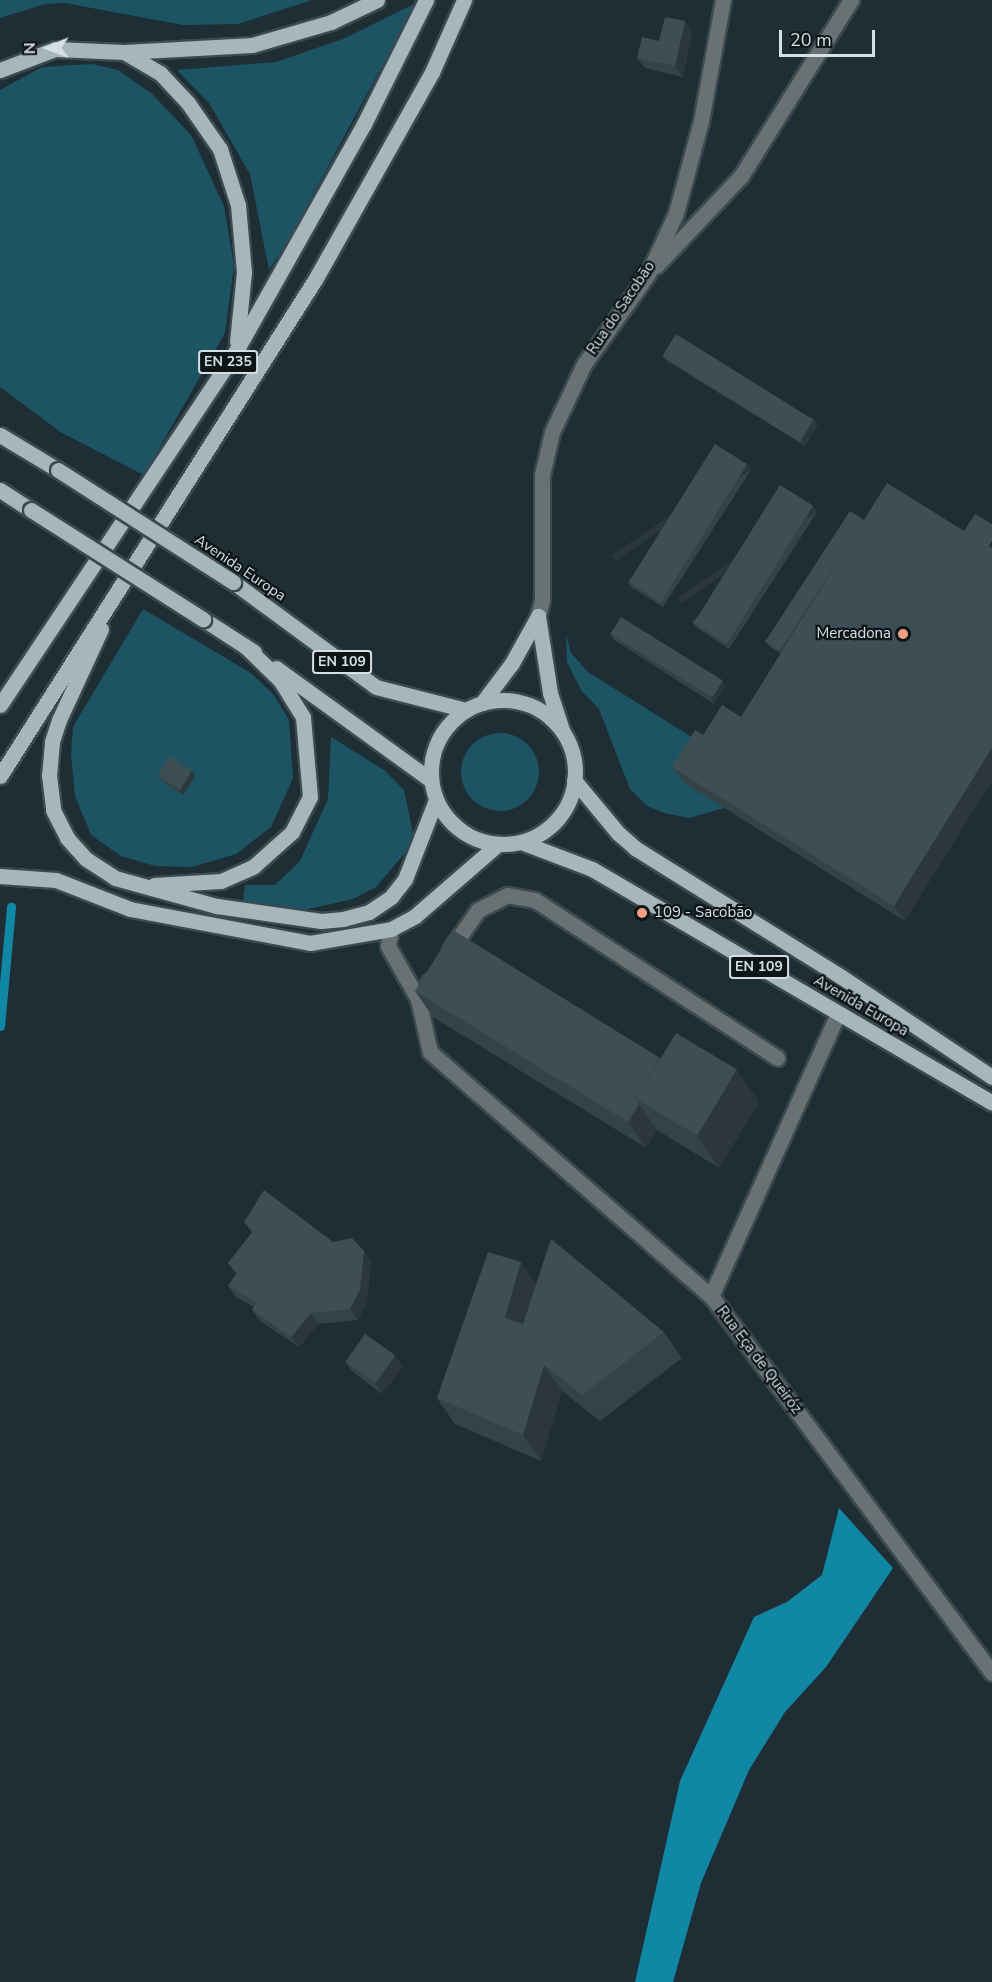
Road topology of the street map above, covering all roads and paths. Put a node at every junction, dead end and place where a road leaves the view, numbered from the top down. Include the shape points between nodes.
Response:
1 (377, 0) edge
2 (426, 0) edge
3 (464, 0) edge
4 (723, 0) edge
5 (850, 0) edge
6 (124, 52) junction
7 (0, 70) edge
8 (648, 274) junction
9 (236, 351) junction
10 (0, 435) edge
11 (0, 490) edge
12 (111, 604) junction
13 (538, 616) junction
14 (245, 646) junction
15 (482, 703) junction
16 (0, 705) edge
17 (466, 710) junction
18 (564, 735) junction
19 (0, 776) edge
20 (431, 780) junction
21 (574, 780) junction
22 (436, 800) junction
23 (521, 842) junction
24 (498, 844) junction
25 (0, 876) edge
26 (139, 886) junction
27 (391, 929) junction
28 (418, 999) junction
29 (838, 1014) junction
30 (777, 1058) dead end
31 (992, 1077) edge
32 (992, 1103) edge
33 (711, 1296) junction
34 (992, 1673) edge

1 - 6 main road via 331,22 252,45
2 - 9 main road, EN 235 via 364,124
3 - 12 main road, EN 235 via 432,72 316,278
4 - 8 street, Rua do Sacobão via 701,121 676,213
5 - 8 street via 741,177
6 - 7 main road via 55,49
6 - 9 main road via 160,73 189,103 220,149 238,205 244,272
8 - 13 street, Rua do Sacobão via 584,364 552,432 542,475 542,600
9 - 16 main road, EN 235
10 - 17 main road, Avenida Europa / EN 109, bridge via 233,582 376,687
11 - 14 main road, EN 109, bridge
12 - 19 main road, EN 235 via 66,666
12 - 26 main road via 59,720 49,775 54,810 67,838 86,860 115,878
13 - 15 main road via 512,663
13 - 18 main road via 550,693
14 - 20 main road, EN 109
14 - 26 main road via 280,680 303,717 310,797 292,832 254,866 221,881
15 - 17 main road, Avenida Europa / EN 109
15 - 18 main road, Avenida Europa / EN 109 via 521,702 539,710
17 - 20 main road, Avenida Europa / EN 109 via 440,736 432,757
18 - 21 main road, Avenida Europa / EN 109 via 573,761
20 - 22 main road, Avenida Europa / EN 109
21 - 23 main road, Avenida Europa / EN 109 via 567,805 553,824
21 - 31 main road, Avenida Europa / EN 109 via 635,848
22 - 24 main road, Avenida Europa / EN 109 via 460,831
22 - 26 main road via 405,879 392,897 369,912 321,921 217,906
23 - 24 main road, Avenida Europa / EN 109
23 - 29 main road, Avenida Europa / EN 109 via 592,869
24 - 27 main road via 415,916
25 - 27 main road via 56,880 130,909 310,942
27 - 28 street via 388,946
28 - 30 street via 478,910 507,895 535,900
28 - 33 street via 430,1052
29 - 32 main road, Avenida Europa / EN 109
29 - 33 street, Rua Eça de Queiróz
33 - 34 street, Rua Eça de Queiróz

